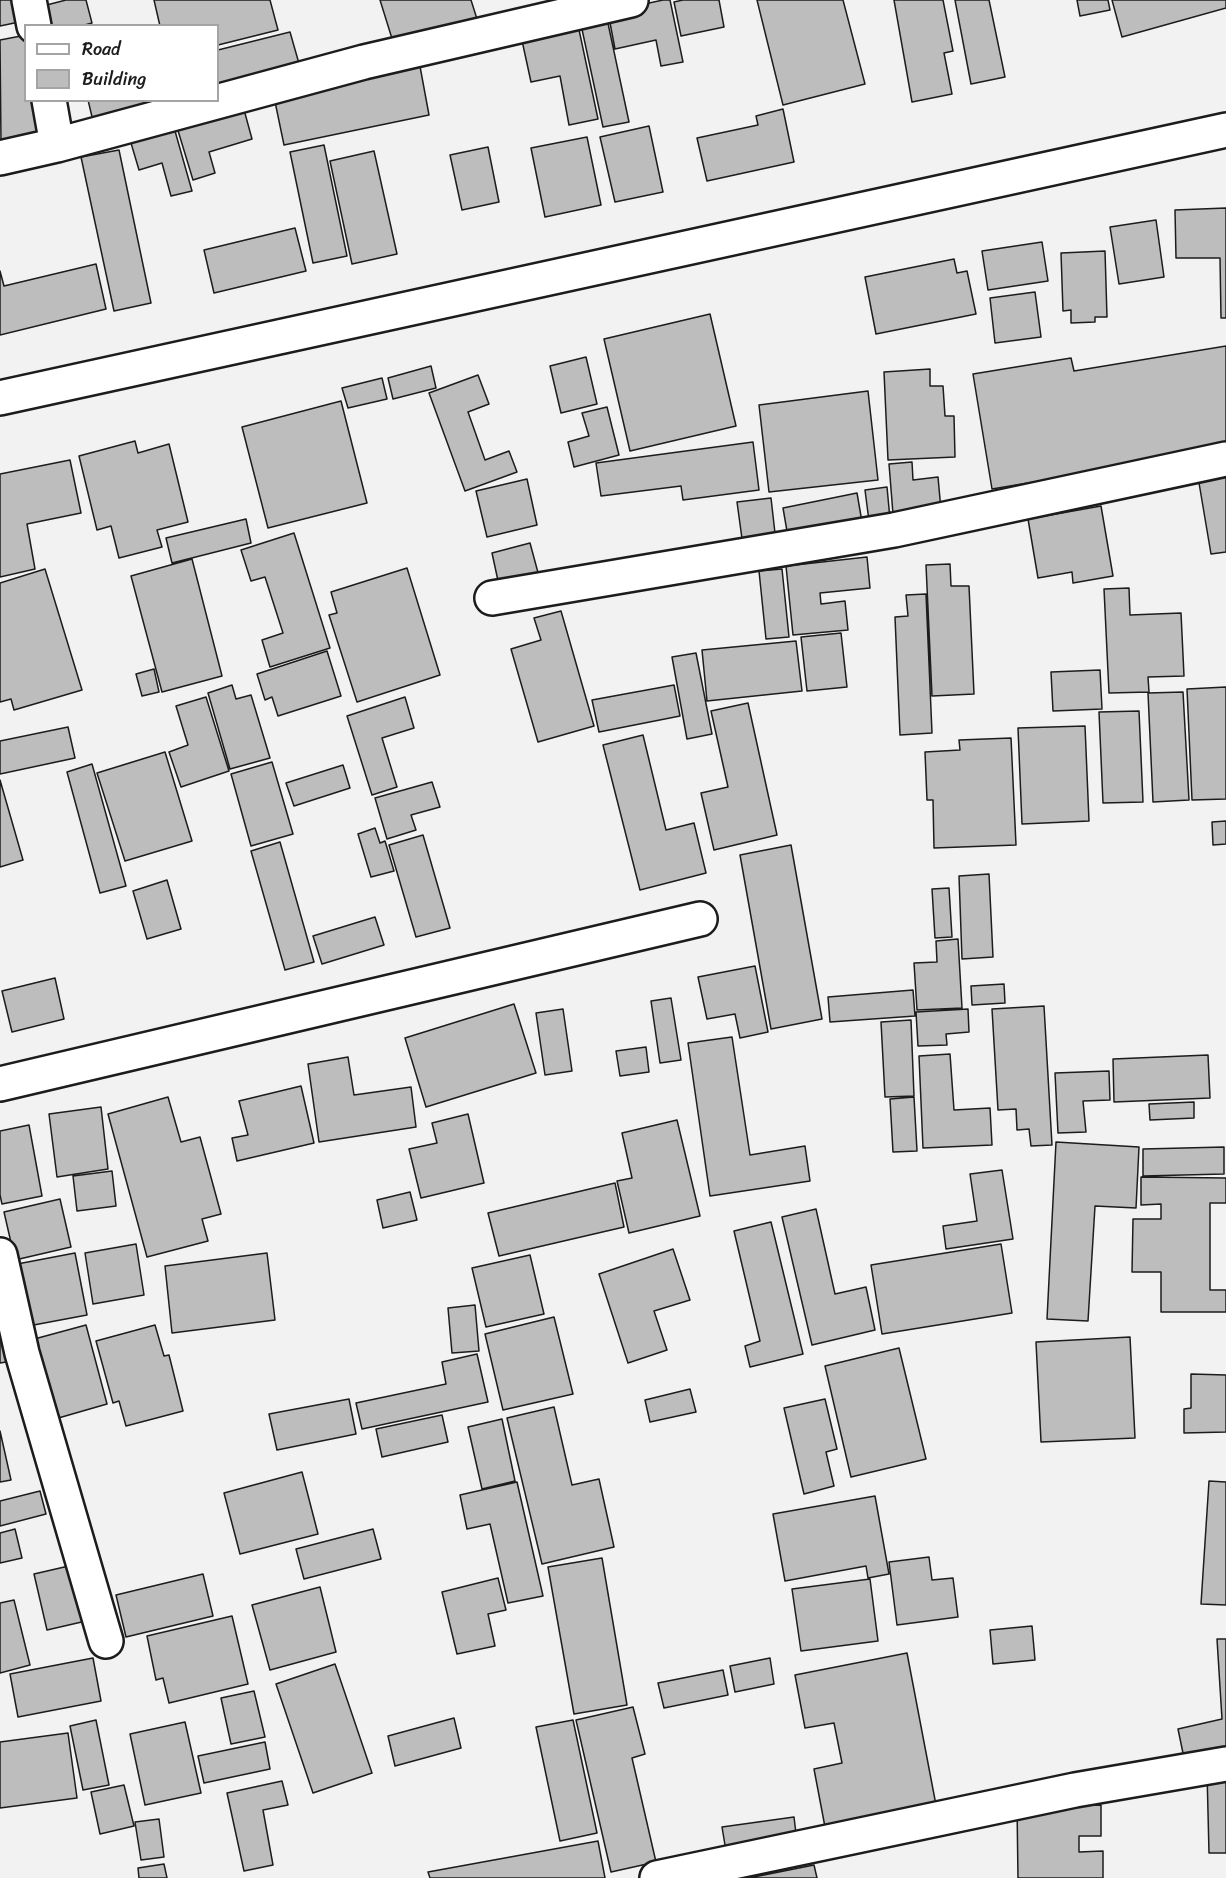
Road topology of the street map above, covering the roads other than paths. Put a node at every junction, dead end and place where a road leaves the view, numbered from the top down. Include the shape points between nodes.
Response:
1 (29, 0) edge
2 (631, 0) edge
3 (34, 24) edge
4 (219, 101) edge
5 (49, 102) edge
6 (216, 102) edge
7 (1226, 130) edge
8 (57, 145) junction
9 (0, 158) edge
10 (0, 398) edge
11 (1226, 459) edge
12 (492, 598) dead end
13 (700, 919) dead end
14 (0, 1084) edge
15 (0, 1255) edge
16 (106, 1641) dead end
17 (1226, 1764) edge
18 (657, 1878) edge

1 - 3 street
2 - 4 street via 364,62
5 - 8 street
6 - 8 street
7 - 10 street
8 - 9 street
11 - 12 street via 894,530
13 - 14 street
15 - 16 street via 22,1353
17 - 18 street via 1075,1790

